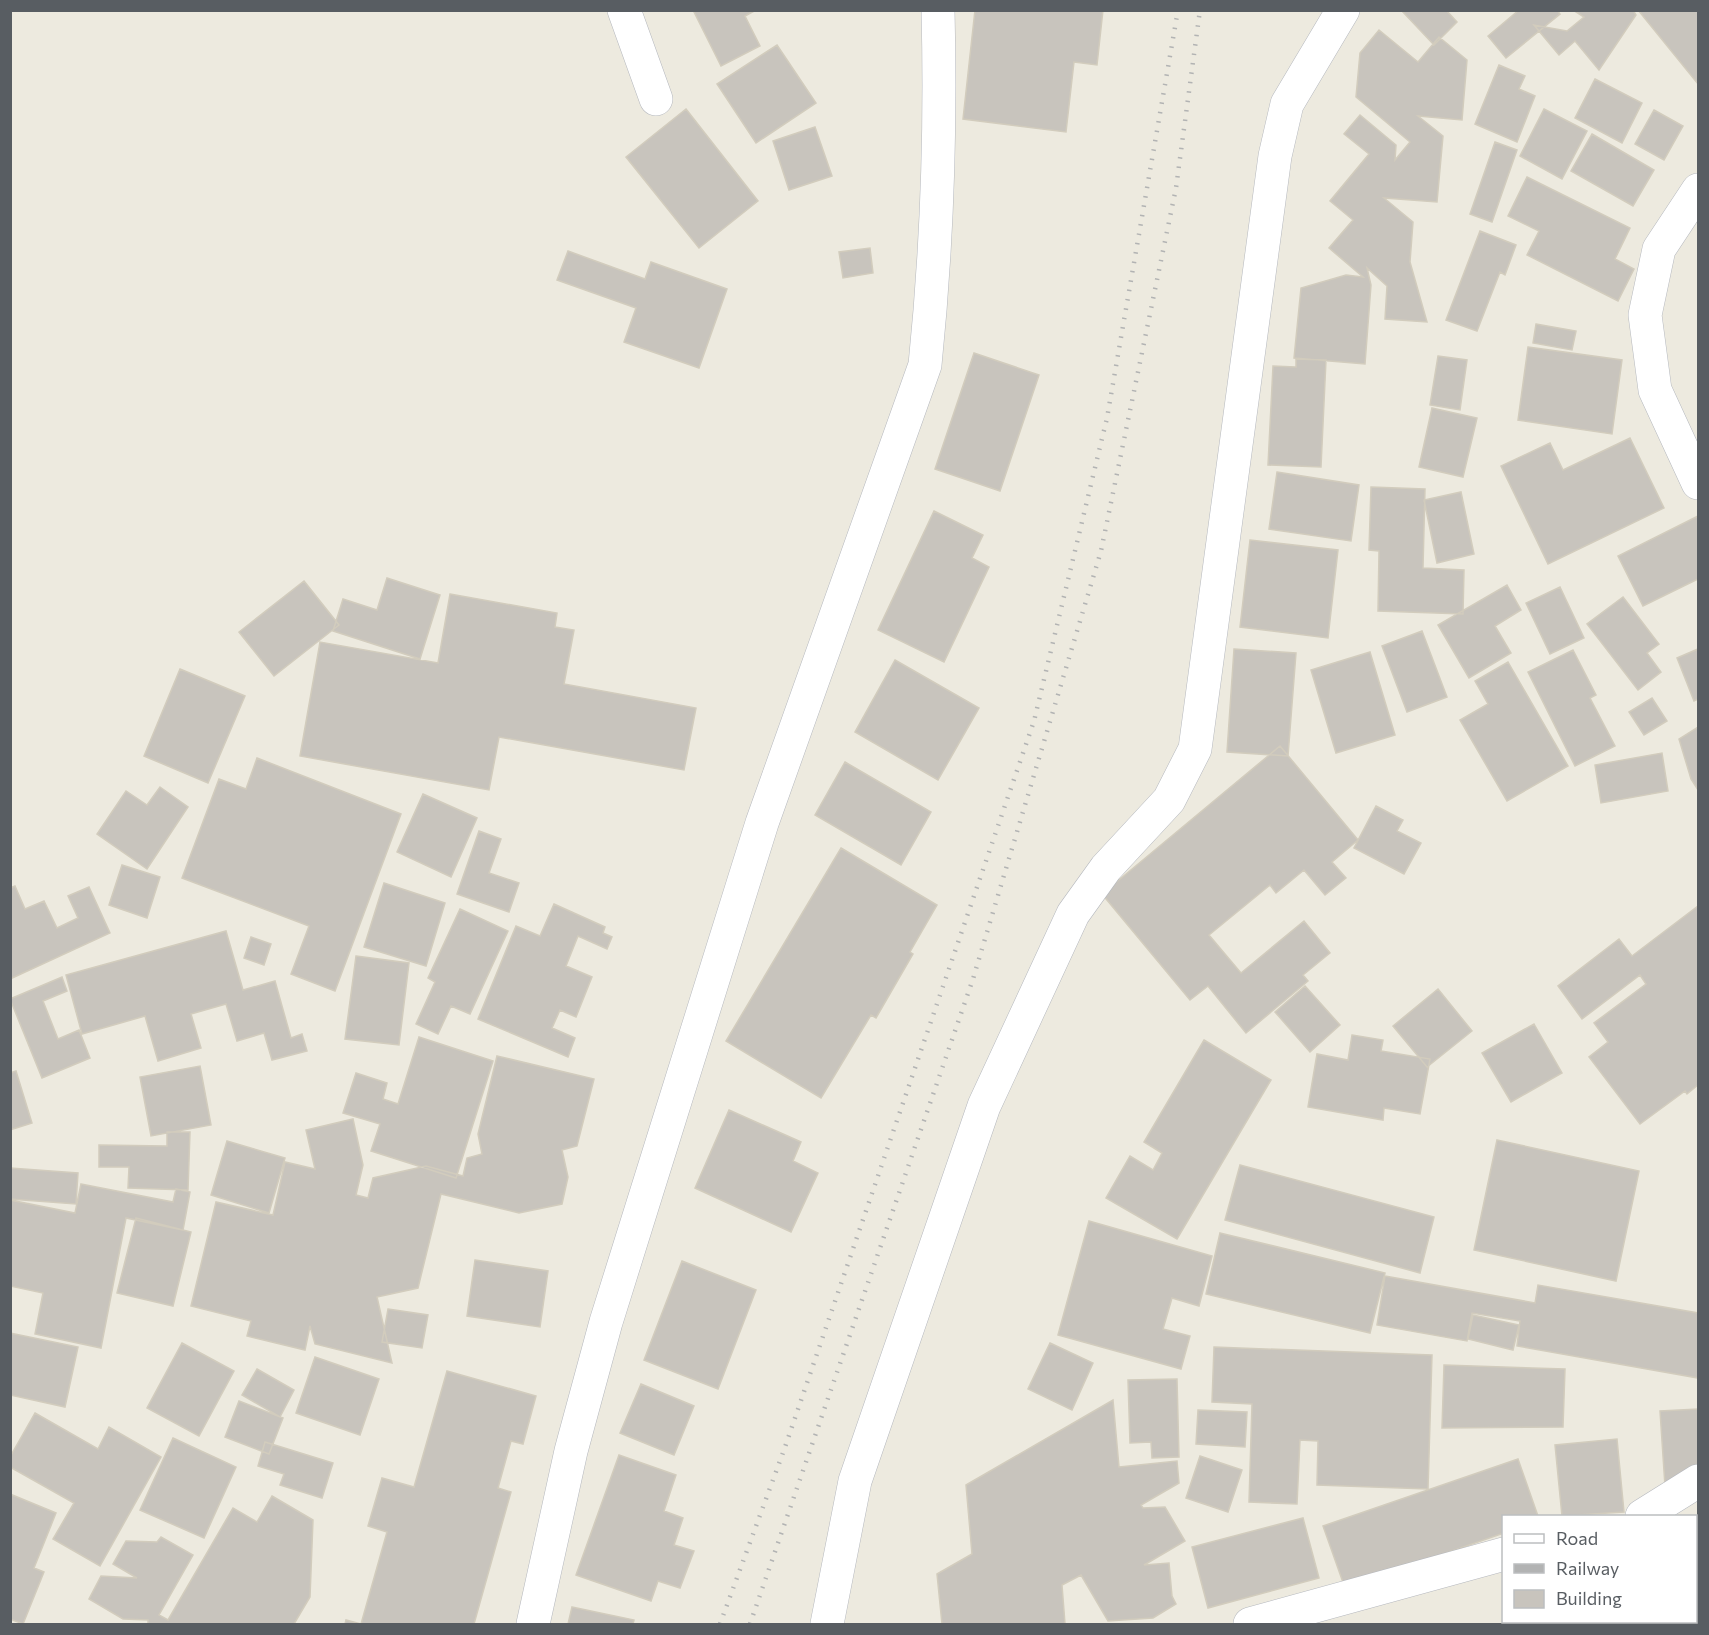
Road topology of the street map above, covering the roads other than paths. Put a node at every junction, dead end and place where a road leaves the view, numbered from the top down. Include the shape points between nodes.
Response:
1 (624, 10) edge
2 (938, 10) edge
3 (1343, 10) edge
4 (656, 99) dead end
5 (1698, 189) edge
6 (1698, 483) edge
7 (1698, 1481) edge
8 (1647, 1515) edge
9 (1502, 1554) edge
10 (533, 1624) edge
11 (827, 1624) edge
12 (1250, 1624) edge

1 - 4 street
2 - 10 street via 940,90 932,297 925,365 762,823 606,1322 571,1451
3 - 11 street via 1287,104 1275,156 1195,749 1169,800 1106,868 1073,914 984,1106 855,1482
5 - 6 street via 1659,249 1645,315 1655,390
7 - 8 street
9 - 12 street

